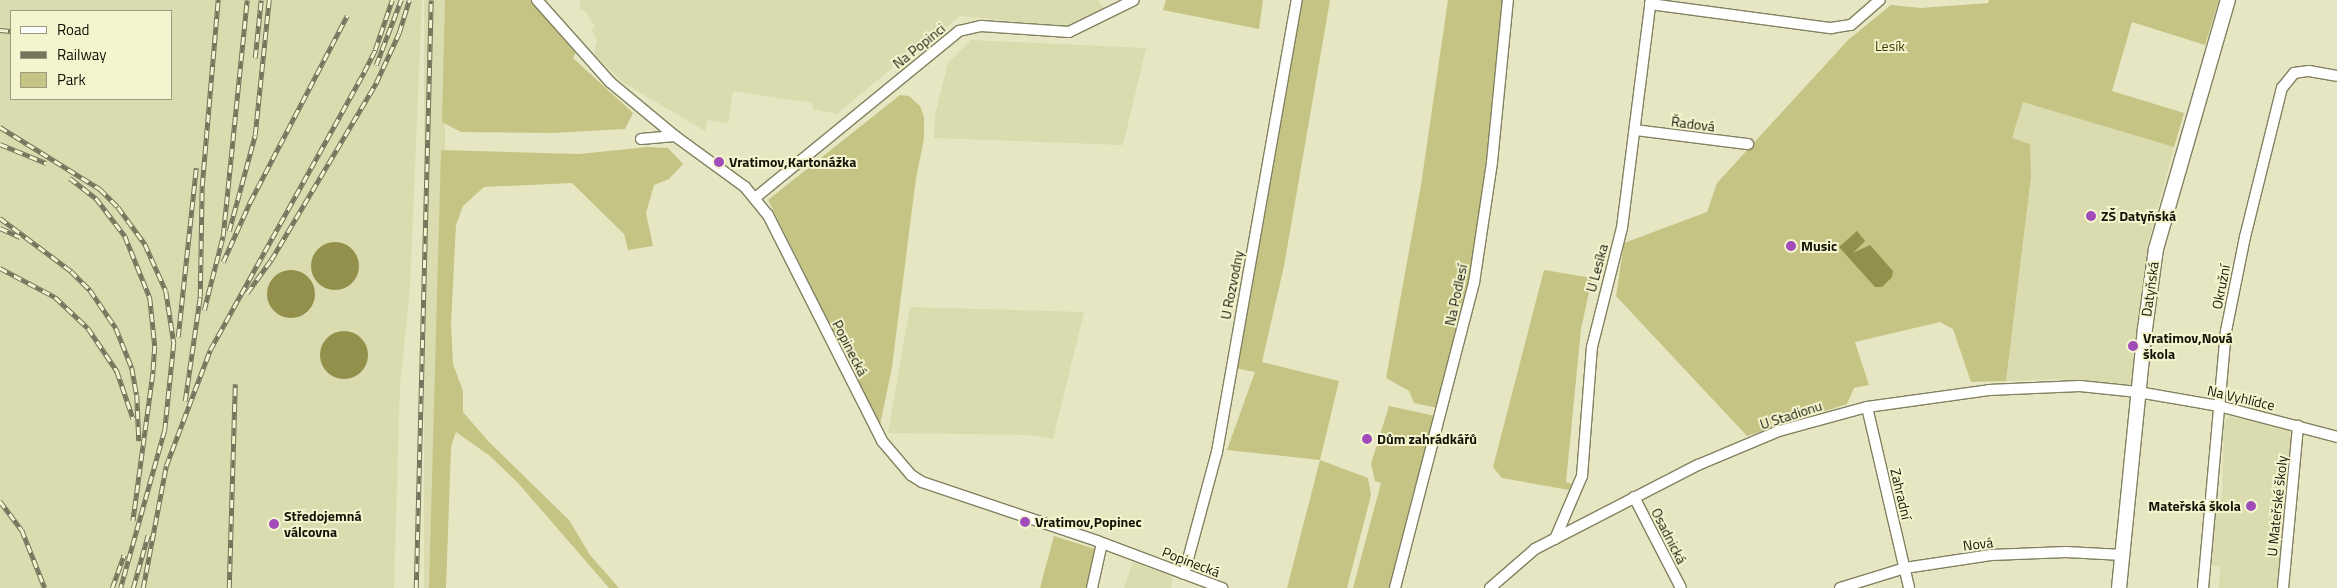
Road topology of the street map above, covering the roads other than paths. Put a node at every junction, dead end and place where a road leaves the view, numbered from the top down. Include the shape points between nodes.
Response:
1 (537, 0) edge
2 (1134, 0) edge
3 (1297, 0) edge
4 (1508, 0) edge
5 (1880, 0) edge
6 (2228, 0) edge
7 (1651, 2) edge
8 (2337, 76) edge
9 (1635, 130) junction
10 (675, 136) junction
11 (641, 139) dead end
12 (1748, 144) dead end
13 (754, 198) junction
14 (2138, 392) junction
15 (2219, 406) junction
16 (1867, 407) junction
17 (2298, 426) junction
18 (2337, 437) edge
19 (1634, 497) junction
20 (1555, 539) junction
21 (1102, 542) junction
22 (2122, 555) junction
23 (1904, 568) junction
24 (1184, 574) junction
25 (1092, 588) edge
26 (1222, 588) edge
27 (1395, 588) edge
28 (1490, 588) edge
29 (1681, 588) edge
30 (1840, 588) edge
31 (1909, 588) edge
32 (2120, 588) edge
33 (2203, 588) edge
34 (2283, 588) edge

1 - 10 street, Popinecká via 610,82
2 - 13 street, Na Popinci via 1069,32 981,26 959,31
3 - 24 street, U Rozvodny via 1217,452
4 - 27 street, Na Podlesí via 1492,162 1474,283
5 - 7 street via 1851,25 1831,28
6 - 14 main road, Datyňská via 2162,223
7 - 9 street, U Lesíka
8 - 15 street, Okružní via 2309,70 2294,73 2282,88 2244,237 2226,331
9 - 12 street, Řadová
9 - 20 street, U Lesíka via 1622,228 1592,347 1582,476
10 - 11 street
10 - 13 street, Popinecká via 745,187
13 - 21 street, Popinecká via 768,215 882,441 900,465 922,482
14 - 15 street, Na Vyhlídce
14 - 16 street, U Stadionu via 2080,386 1989,390
14 - 22 main road, Datyňská
15 - 17 street, Na Vyhlídce
15 - 33 street, Okružní
16 - 19 street, U Stadionu via 1779,431
16 - 23 street, Zahradní
17 - 18 street, Na Vyhlídce
17 - 34 street, U Mateřské školy
19 - 20 street, U Stadionu
19 - 29 street, Osadnická
20 - 28 street, U Stadionu via 1535,549
21 - 24 street, Popinecká
21 - 25 street
22 - 23 street, Nová via 2066,552 1991,555
22 - 32 main road, Datyňská
23 - 30 street, Nová
23 - 31 street, Zahradní
24 - 26 street, Popinecká

